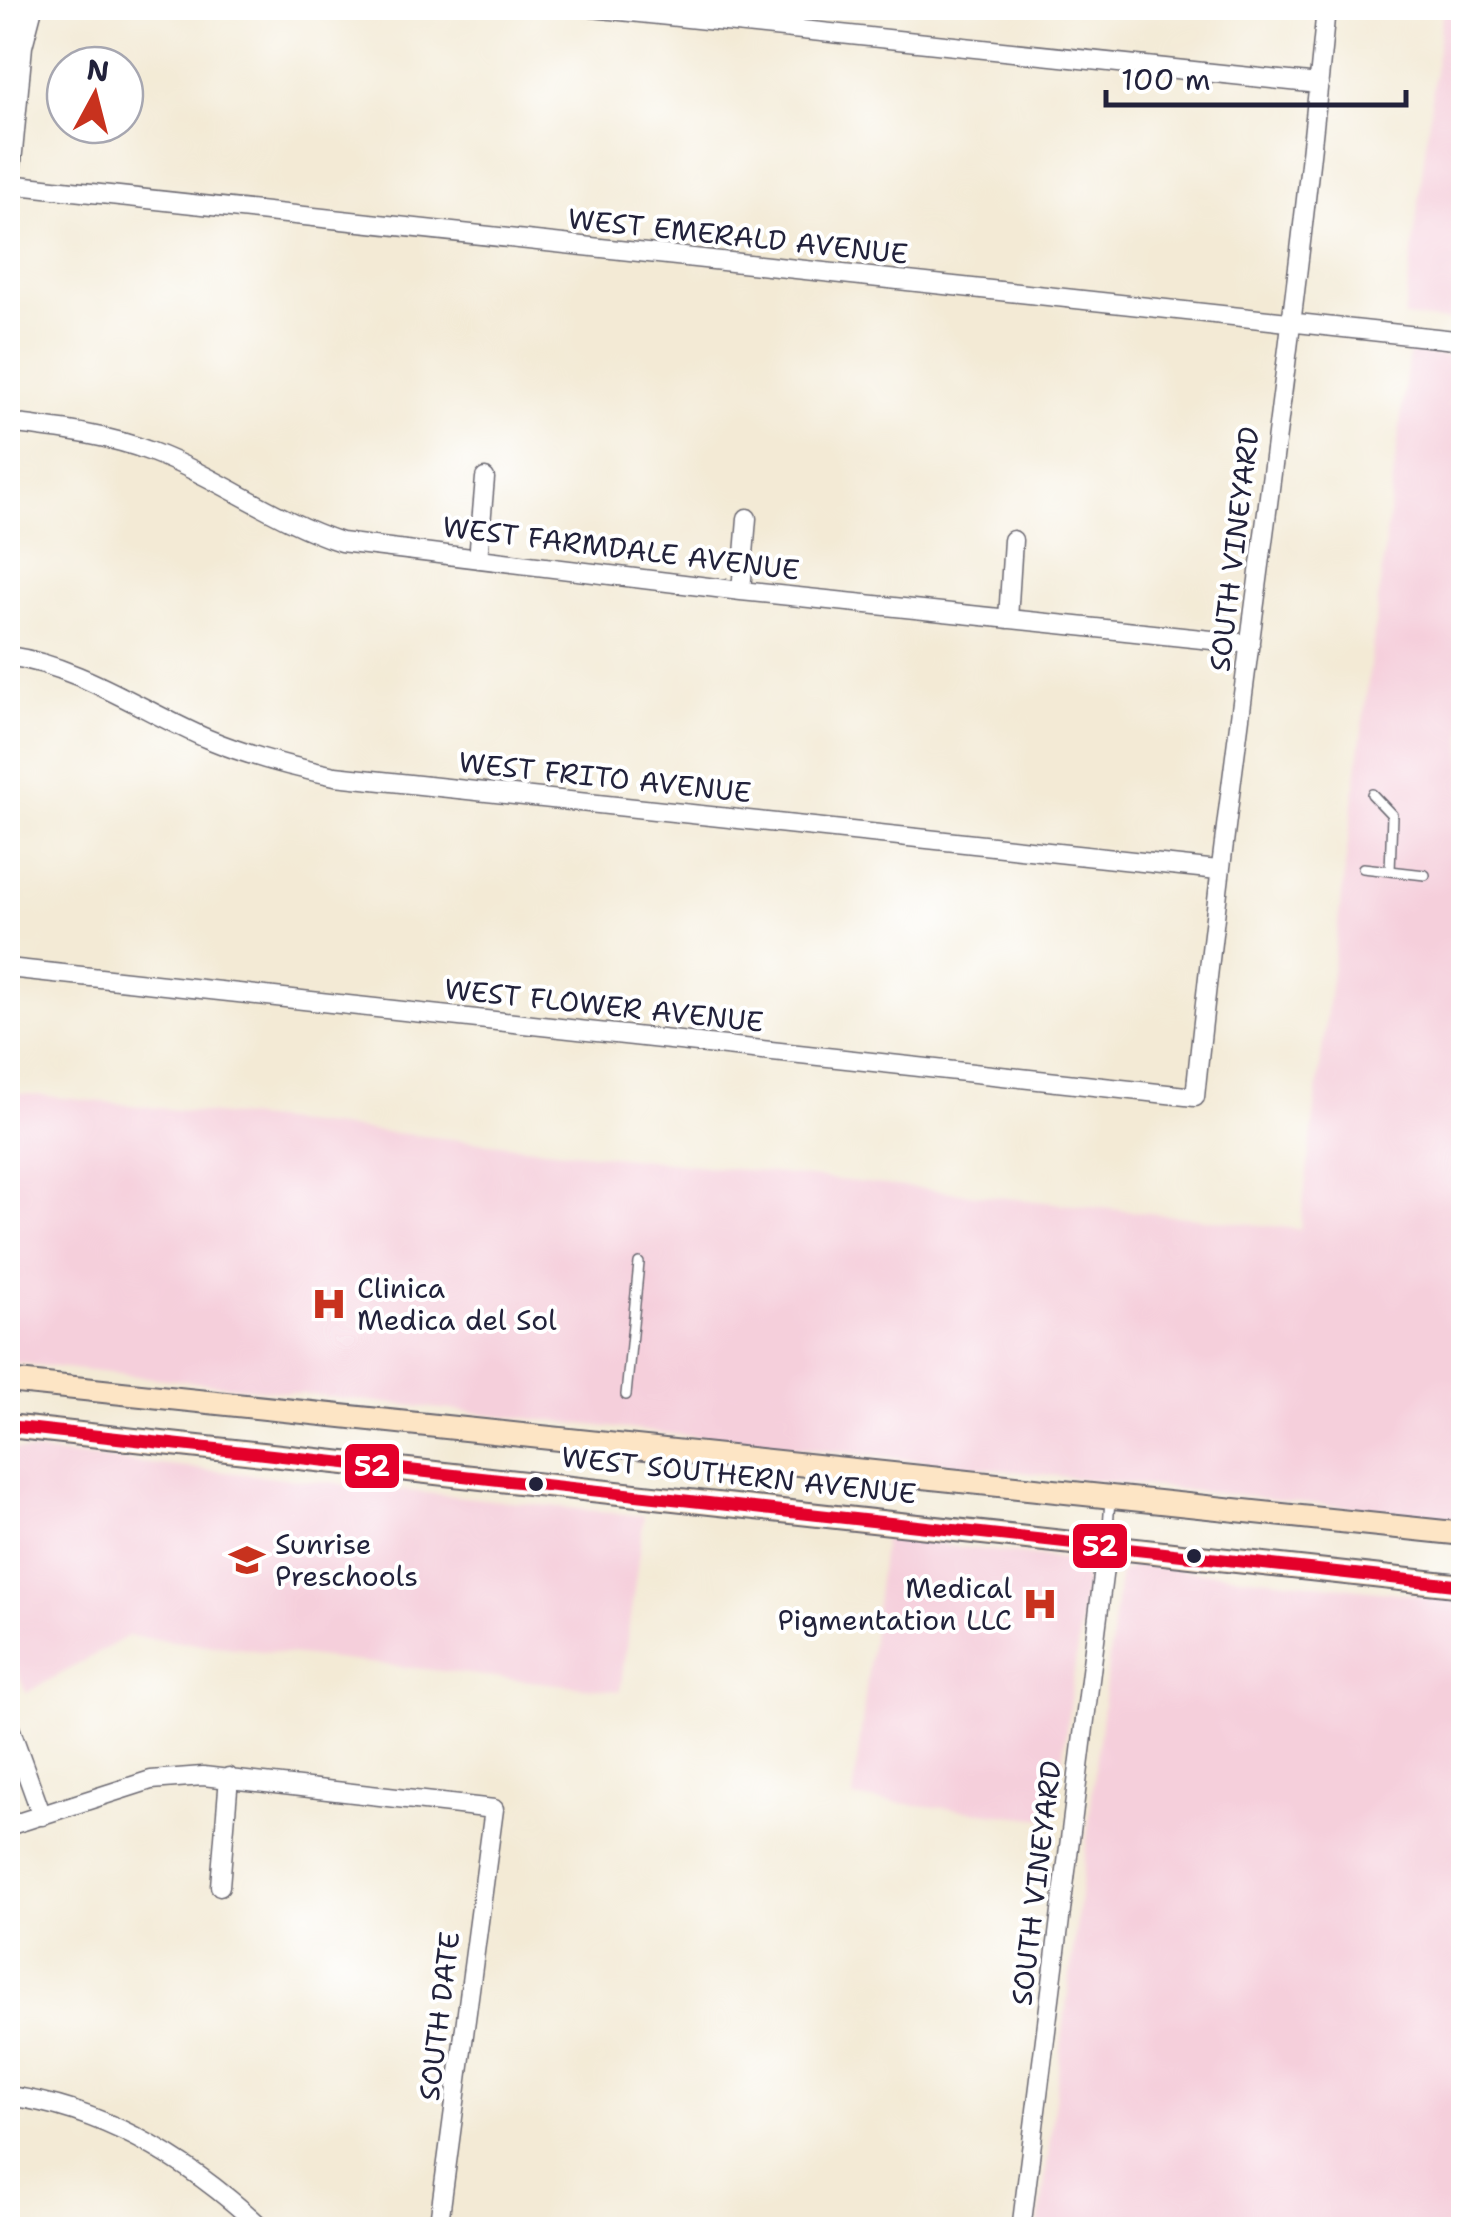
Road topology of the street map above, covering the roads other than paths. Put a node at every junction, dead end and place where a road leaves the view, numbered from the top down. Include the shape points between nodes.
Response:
1 (33, 8) edge
2 (592, 8) edge
3 (1326, 8) edge
4 (1319, 84) junction
5 (9, 184) edge
6 (1291, 324) junction
7 (1464, 341) edge
8 (8, 423) edge
9 (485, 478) dead end
10 (746, 518) dead end
11 (1013, 540) dead end
12 (478, 560) junction
13 (741, 591) junction
14 (1008, 619) junction
15 (1250, 644) junction
16 (8, 656) edge
17 (1372, 794) dead end
18 (1363, 868) dead end
19 (1218, 870) junction
20 (1390, 871) junction
21 (1425, 875) dead end
22 (8, 968) edge
23 (1195, 1097) joint
24 (639, 1264) dead end
25 (8, 1381) edge
26 (626, 1395) dead end
27 (8, 1426) edge
28 (1110, 1499) junction
29 (1464, 1534) edge
30 (1106, 1544) junction
31 (1464, 1586) edge
32 (8, 1722) edge
33 (229, 1777) junction
34 (42, 1816) junction
35 (8, 1826) edge
36 (220, 1886) dead end
37 (8, 2096) edge
38 (264, 2230) edge
39 (438, 2230) edge
40 (1021, 2230) edge

1 - 5 street
2 - 4 street
3 - 4 street, SOUTH VINEYARD
4 - 6 street, SOUTH VINEYARD
5 - 6 street, WEST EMERALD AVENUE
6 - 7 street, WEST EMERALD AVENUE
6 - 15 street, SOUTH VINEYARD
8 - 12 street, WEST FARMDALE AVENUE via 150,451 298,528 341,542
9 - 12 street
10 - 13 street
11 - 14 street
12 - 13 street, WEST FARMDALE AVENUE
13 - 14 street, WEST FARMDALE AVENUE
14 - 15 street, WEST FARMDALE AVENUE
15 - 19 street, SOUTH VINEYARD
16 - 19 street, WEST FRITO AVENUE via 86,678 208,739 335,776
17 - 20 lane via 1392,814
18 - 20 lane
19 - 23 street, SOUTH VINEYARD
20 - 21 lane
22 - 23 street, WEST FLOWER AVENUE
24 - 26 lane
25 - 28 main road, WEST SOUTHERN AVENUE
27 - 30 main road, WEST SOUTHERN AVENUE
28 - 29 main road, WEST SOUTHERN AVENUE
28 - 30 lane
30 - 31 main road, WEST SOUTHERN AVENUE
30 - 40 street, SOUTH VINEYARD
32 - 34 street
33 - 34 street via 151,1780
33 - 36 street
33 - 39 street, SOUTH DATE via 494,1809
34 - 35 street
37 - 38 street via 72,2112 180,2158

